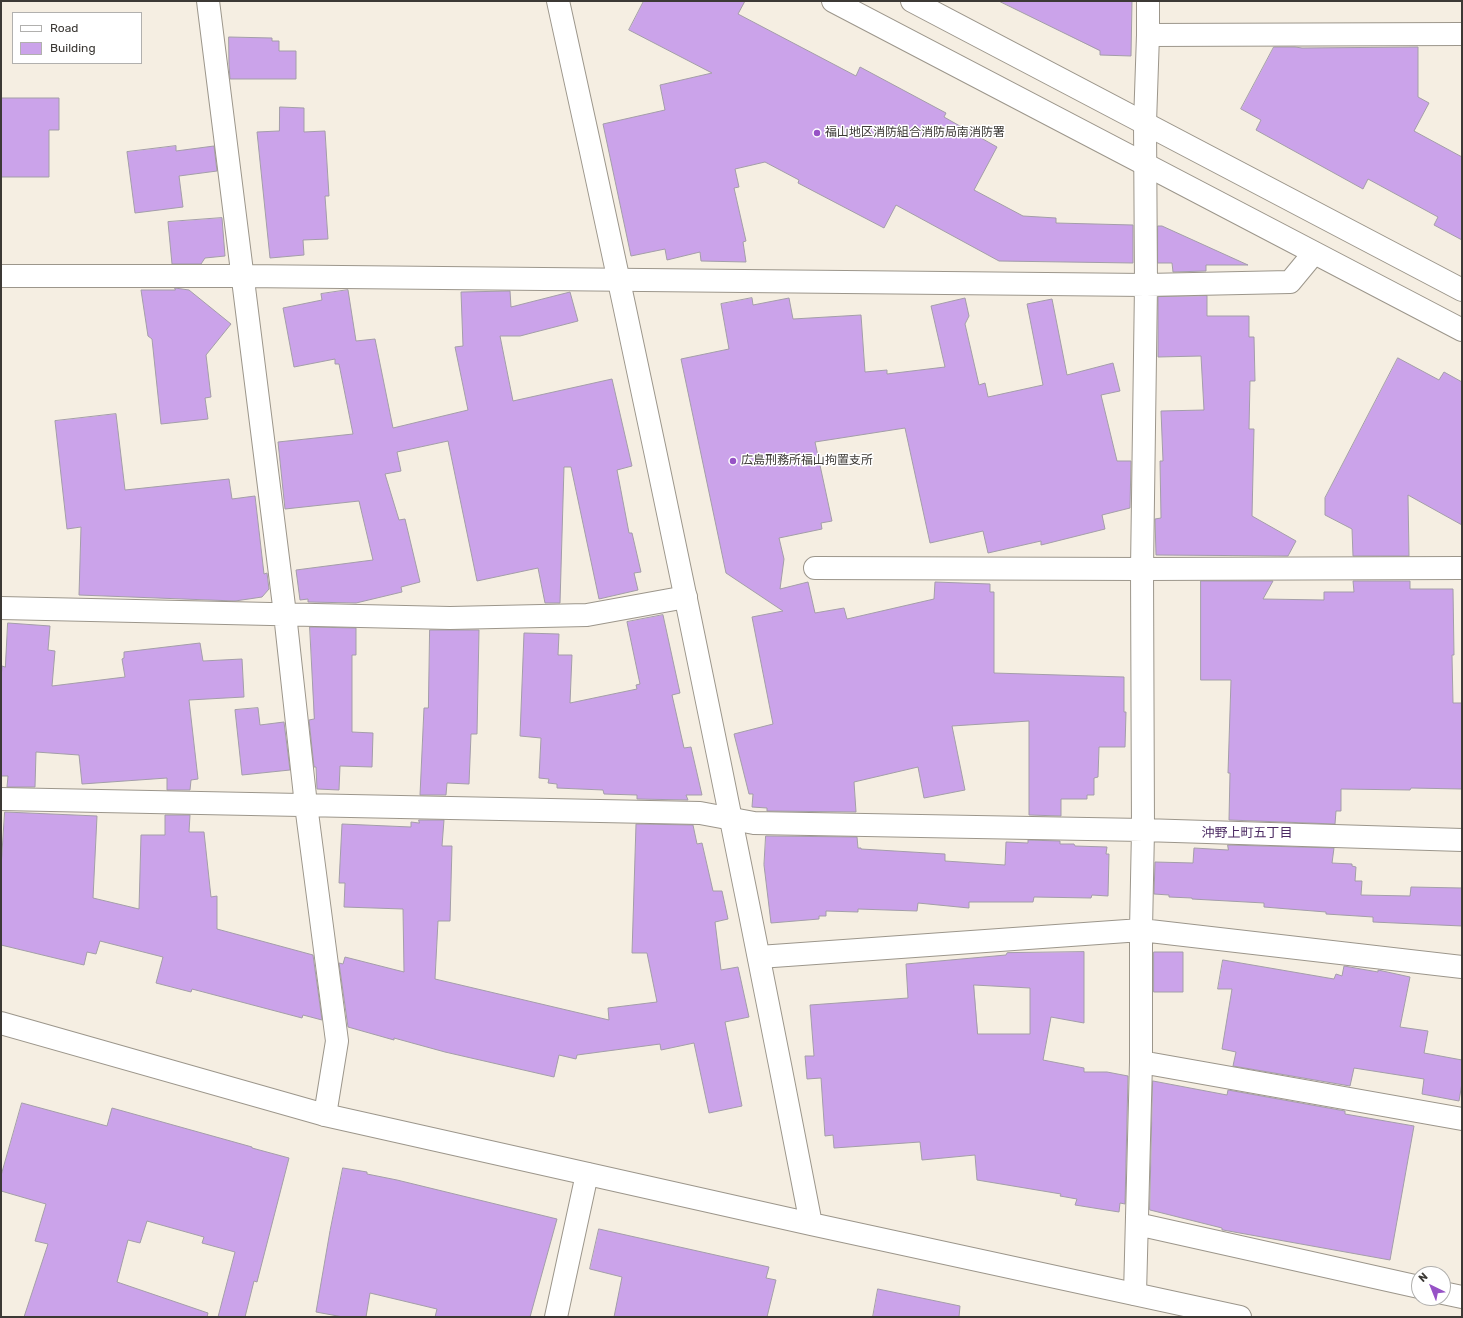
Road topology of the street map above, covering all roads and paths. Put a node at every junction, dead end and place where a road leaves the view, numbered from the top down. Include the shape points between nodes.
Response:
1 (208, 1) edge
2 (558, 1) edge
3 (834, 1) edge
4 (912, 1) edge
5 (1148, 1) edge
6 (1462, 34) edge
7 (1148, 35) junction
8 (1145, 123) junction
9 (1145, 165) junction
10 (1314, 253) junction
11 (1, 276) edge
12 (242, 276) junction
13 (619, 279) junction
14 (1146, 285) junction
15 (1462, 290) edge
16 (1462, 330) edge
17 (815, 568) dead end
18 (1462, 568) edge
19 (1142, 569) junction
20 (686, 596) junction
21 (1, 608) edge
22 (285, 614) junction
23 (1, 799) edge
24 (306, 805) junction
25 (730, 818) junction
26 (1143, 830) junction
27 (1462, 840) edge
28 (1141, 930) junction
29 (759, 957) junction
30 (1462, 967) edge
31 (1, 1023) edge
32 (1141, 1062) junction
33 (324, 1115) junction
34 (1462, 1119) edge
35 (587, 1174) junction
36 (811, 1224) junction
37 (1137, 1224) junction
38 (1411, 1286) edge
39 (1135, 1294) junction
40 (1451, 1295) edge
41 (1462, 1297) edge
42 (556, 1317) edge
43 (1240, 1317) edge

1 - 12 street
2 - 13 street
3 - 9 street
4 - 8 street
5 - 7 street
6 - 7 street
7 - 8 street
8 - 9 street
8 - 15 street
9 - 10 street
9 - 14 street
10 - 14 street via 1290,282
10 - 16 street
11 - 12 street
12 - 13 street
12 - 22 street
13 - 14 street
13 - 20 street
14 - 19 street
17 - 19 street
18 - 19 street
19 - 26 street
20 - 22 street via 587,615 450,618
20 - 25 street
21 - 22 street
22 - 24 street
23 - 24 street
24 - 25 street via 700,813
24 - 33 street via 337,1041
25 - 26 street via 754,823
25 - 29 street
26 - 27 street
26 - 28 street
28 - 29 street
28 - 30 street
28 - 32 street
29 - 36 street
31 - 33 street
32 - 34 street
32 - 37 street
33 - 35 street
35 - 36 street
35 - 42 street
36 - 39 street
37 - 38 street
37 - 39 street
39 - 43 street
40 - 41 street

